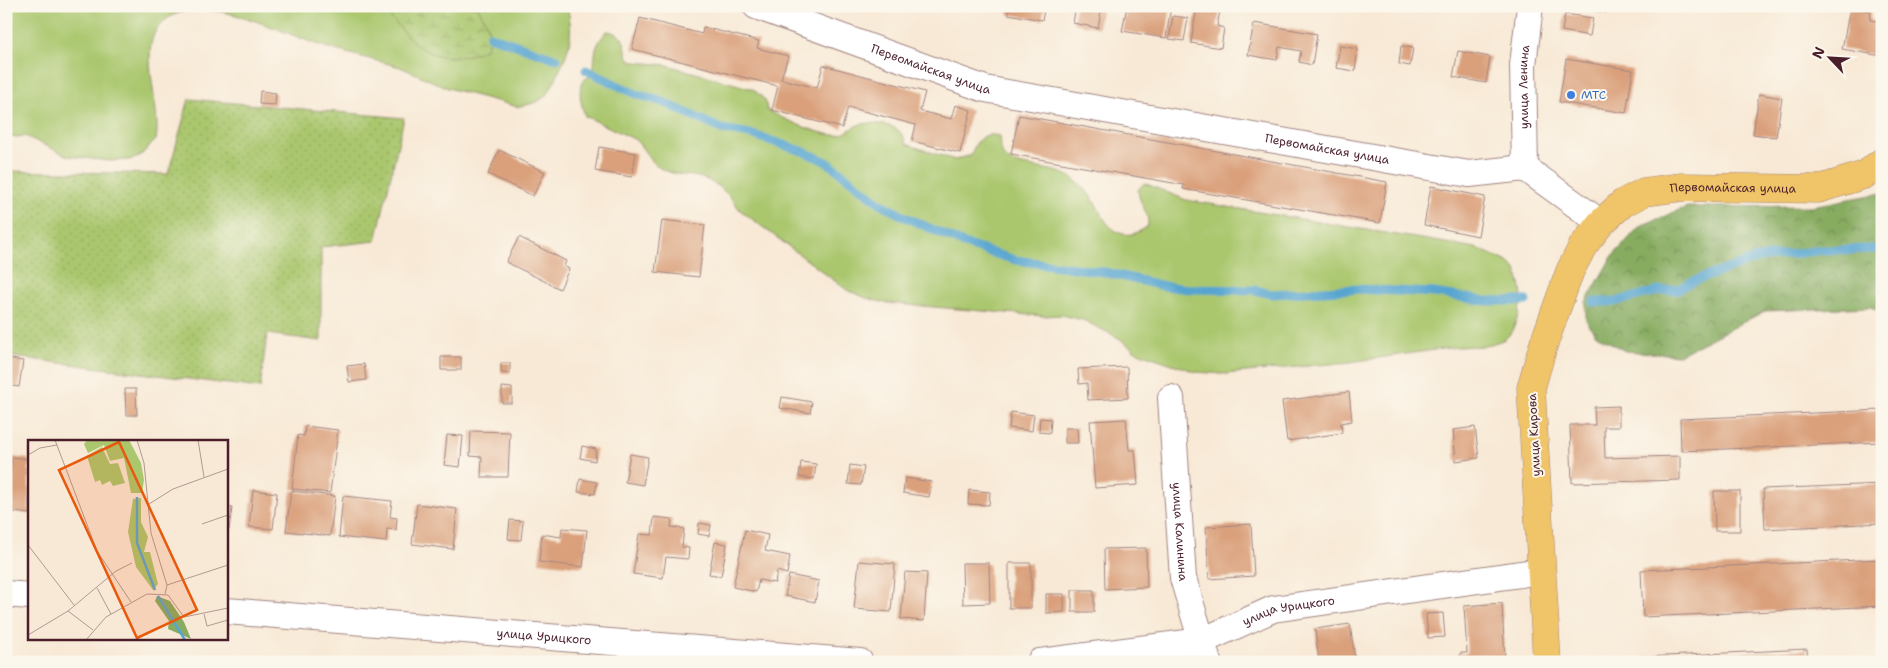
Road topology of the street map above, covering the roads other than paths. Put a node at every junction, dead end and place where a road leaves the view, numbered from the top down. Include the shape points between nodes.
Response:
1 (756, 6) edge
2 (1530, 6) edge
3 (1882, 162) edge
4 (1525, 168) junction
5 (1601, 223) junction
6 (1171, 398) dead end
7 (1541, 571) junction
8 (6, 594) edge
9 (28, 596) edge
10 (228, 611) edge
11 (1205, 652) edge
12 (860, 662) edge
13 (1040, 662) edge
14 (1547, 662) edge

1 - 4 street, Первомайская улица via 985,89 1470,174
2 - 4 street, улица Ленина via 1523,65
3 - 5 main road, Первомайская улица via 1864,175 1819,189 1682,186 1644,192 1623,203
4 - 5 street
5 - 7 main road, улица Кирова via 1583,246 1570,271 1543,346 1532,388
6 - 11 street, улица Калинина via 1183,578
7 - 11 street, улица Урицкого via 1273,609
7 - 14 main road, улица Кирова
8 - 9 street
10 - 12 street, улица Урицкого
11 - 13 street, улица Урицкого

